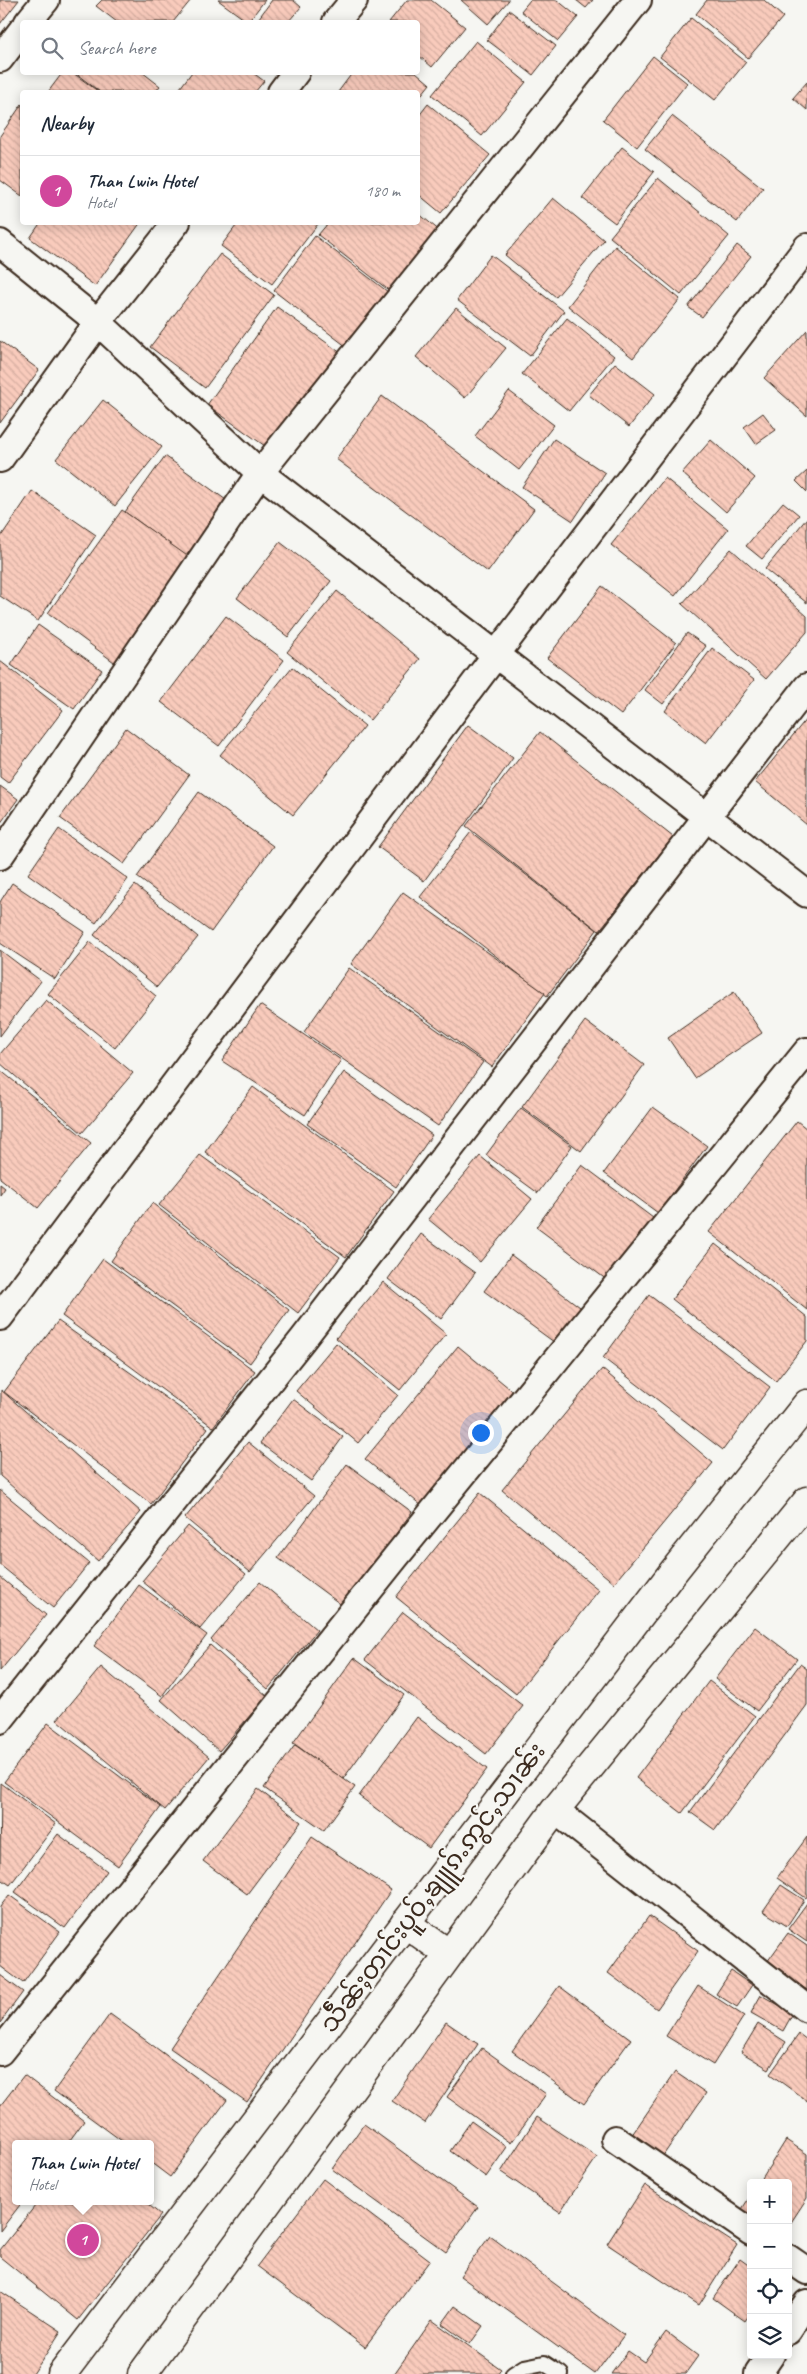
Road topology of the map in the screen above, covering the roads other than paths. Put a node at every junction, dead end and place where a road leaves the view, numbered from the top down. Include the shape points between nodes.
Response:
1 (46, 0) edge
2 (354, 0) edge
3 (638, 0) edge
4 (30, 20) edge
5 (338, 20) edge
6 (20, 33) edge
7 (0, 58) edge
8 (294, 75) edge
9 (282, 90) edge
10 (175, 225) edge
11 (0, 243) edge
12 (807, 247) edge
13 (98, 322) junction
14 (0, 460) edge
15 (260, 473) junction
16 (494, 656) junction
17 (807, 687) edge
18 (707, 816) junction
19 (0, 856) edge
20 (807, 894) edge
21 (807, 1051) edge
22 (0, 1318) edge
23 (807, 1404) edge
24 (807, 1501) edge
25 (0, 1720) edge
26 (555, 1810) junction
27 (405, 1923) junction
28 (448, 1954) junction
29 (807, 2009) edge
30 (0, 2052) edge
31 (615, 2139) dead end
32 (747, 2229) edge
33 (792, 2261) edge
34 (807, 2271) edge
35 (807, 2304) edge
36 (792, 2325) edge
37 (768, 2359) edge
38 (62, 2374) edge
39 (142, 2374) edge
40 (513, 2374) edge
41 (561, 2374) edge
42 (758, 2374) edge

1 - 4 street
2 - 5 street
3 - 15 street
6 - 7 street
8 - 9 street
10 - 13 street
11 - 13 street
12 - 16 street
13 - 14 street
13 - 15 street
15 - 16 street
15 - 19 street
16 - 18 street
16 - 22 street
17 - 18 street
18 - 20 street
18 - 25 street via 303,1339
21 - 30 street
23 - 27 highway, သဵႅၼ်ႈတၢင်းပူဝ်ႇၶျူၵ်ႉဢွင်ႇသၢၼ်း via 673,1572
24 - 26 highway, သဵႅၼ်ႈတၢင်းပူဝ်ႇၶျူၵ်ႉဢွင်ႇသၢၼ်း
26 - 28 highway, သဵႅၼ်ႈတၢင်းပူဝ်ႇၶျူၵ်ႉဢွင်ႇသၢၼ်း
26 - 29 street
27 - 28 highway
27 - 38 highway, သဵႅၼ်ႈတၢင်းပူဝ်ႇၶျူၵ်ႉဢွင်ႇသၢၼ်း
28 - 39 highway, သဵႅၼ်ႈတၢင်းပူဝ်ႇၶျူၵ်ႉဢွင်ႇသၢၼ်း
31 - 32 street
33 - 34 street
35 - 36 street
37 - 42 street
40 - 41 lane via 524,2367 544,2363

